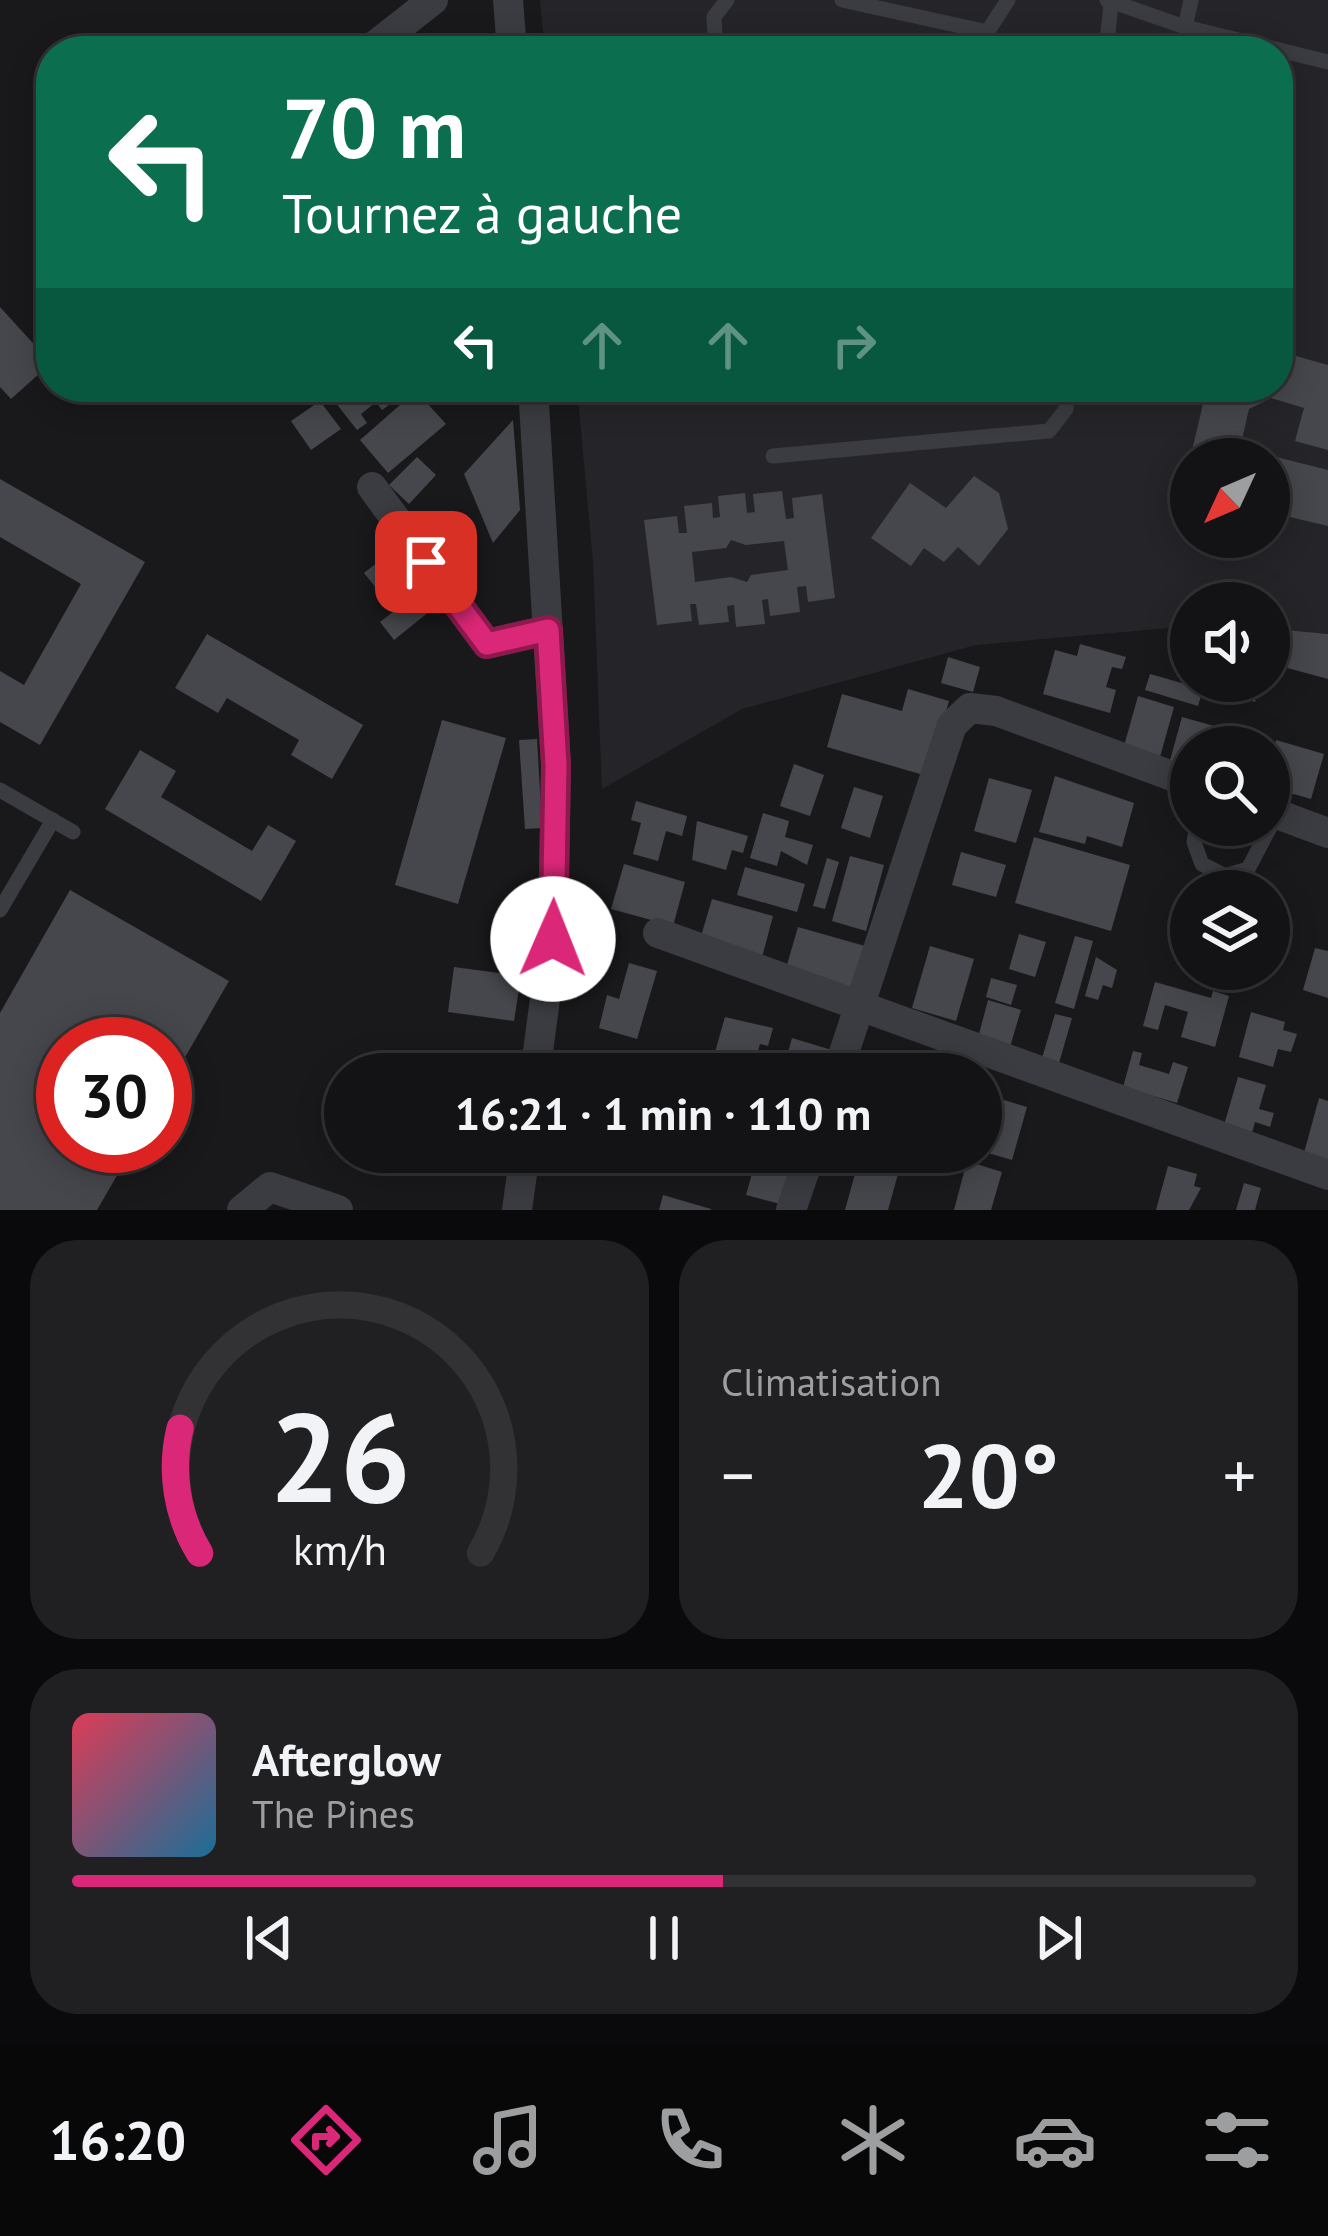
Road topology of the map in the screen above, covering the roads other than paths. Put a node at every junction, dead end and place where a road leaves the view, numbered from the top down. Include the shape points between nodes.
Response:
1 (433, 0) edge
2 (508, 0) edge
3 (728, 0) edge
4 (842, 0) edge
5 (1008, 0) edge
6 (1192, 0) edge
7 (1109, 2) edge
8 (1185, 27) junction
9 (983, 31) junction
10 (387, 36) edge
11 (511, 36) edge
12 (715, 36) edge
13 (981, 36) edge
14 (1107, 36) edge
15 (1222, 36) edge
16 (1293, 53) edge
17 (1328, 62) edge
18 (534, 402) edge
19 (1067, 402) edge
20 (773, 456) dead end
21 (372, 488) dead end
22 (548, 630) junction
23 (1170, 774) edge
24 (0, 790) edge
25 (1290, 819) edge
26 (53, 820) junction
27 (73, 832) dead end
28 (1328, 833) edge
29 (1195, 846) edge
30 (1258, 846) edge
31 (0, 910) edge
32 (658, 933) dead end
33 (859, 1007) junction
34 (538, 1053) edge
35 (844, 1053) edge
36 (522, 1173) edge
37 (804, 1173) edge
38 (1328, 1175) edge
39 (242, 1210) edge
40 (338, 1210) edge
41 (517, 1210) edge
42 (791, 1210) edge

1 - 10 street
2 - 11 street
3 - 12 lane via 714,17
4 - 9 lane
5 - 9 lane
6 - 8 lane
7 - 8 lane
7 - 14 lane
8 - 15 lane
9 - 13 lane
16 - 17 lane
18 - 22 street
19 - 20 lane via 1049,431
21 - 22 street via 487,644
22 - 34 street via 553,939
23 - 33 street via 970,708 952,725
24 - 26 lane
25 - 28 street
26 - 27 lane
26 - 31 lane
29 - 30 lane via 1202,864 1225,877 1248,869
32 - 33 street
33 - 35 street
33 - 38 street
36 - 41 street
37 - 42 street
39 - 40 street via 270,1187

